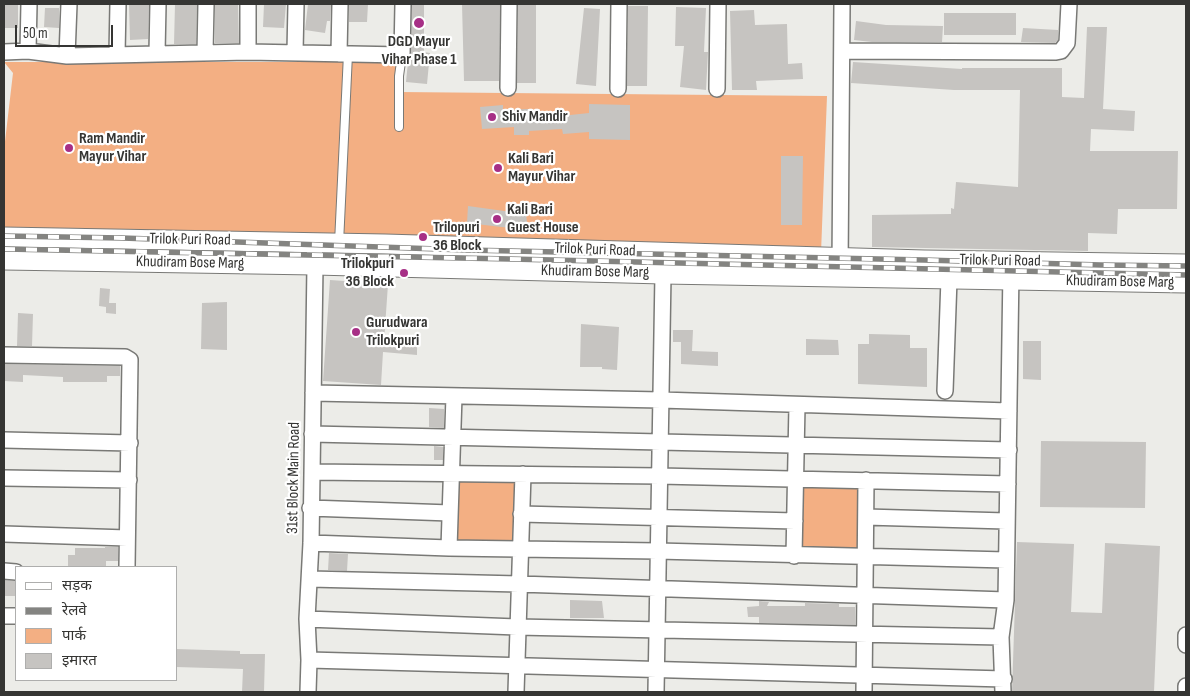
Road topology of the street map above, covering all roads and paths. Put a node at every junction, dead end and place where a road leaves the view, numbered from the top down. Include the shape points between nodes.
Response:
1 (29, 4) edge
2 (69, 4) edge
3 (118, 4) edge
4 (158, 4) edge
5 (206, 4) edge
6 (248, 4) edge
7 (296, 4) edge
8 (340, 4) edge
9 (403, 4) edge
10 (509, 4) edge
11 (619, 4) edge
12 (718, 4) edge
13 (842, 4) edge
14 (1069, 4) edge
15 (28, 51) junction
16 (842, 51) junction
17 (4, 52) edge
18 (248, 52) junction
19 (295, 52) junction
20 (157, 53) junction
21 (205, 53) junction
22 (117, 54) junction
23 (343, 54) junction
24 (402, 55) junction
25 (67, 56) junction
26 (508, 88) dead end
27 (618, 89) dead end
28 (717, 90) dead end
29 (399, 127) dead end
30 (4, 237) edge
31 (314, 243) junction
32 (339, 243) junction
33 (4, 260) edge
34 (1186, 264) edge
35 (315, 265) junction
36 (840, 266) junction
37 (1011, 270) junction
38 (663, 274) junction
39 (949, 279) junction
40 (1186, 283) edge
41 (4, 355) edge
42 (945, 391) dead end
43 (313, 393) junction
44 (454, 396) junction
45 (661, 400) junction
46 (796, 405) junction
47 (1009, 411) junction
48 (312, 434) junction
49 (453, 438) junction
50 (4, 440) edge
51 (661, 441) junction
52 (130, 444) junction
53 (797, 445) junction
54 (1009, 450) junction
55 (312, 472) junction
56 (452, 473) junction
57 (523, 474) junction
58 (660, 476) junction
59 (4, 478) edge
60 (129, 480) junction
61 (796, 480) junction
62 (866, 480) junction
63 (1008, 484) junction
64 (310, 508) junction
65 (450, 513) junction
66 (521, 514) junction
67 (866, 517) junction
68 (659, 518) junction
69 (795, 520) junction
70 (1006, 522) junction
71 (4, 534) edge
72 (127, 538) junction
73 (311, 543) junction
74 (449, 548) junction
75 (520, 550) junction
76 (658, 552) junction
77 (794, 556) junction
78 (866, 556) junction
79 (1006, 560) junction
80 (126, 566) edge
81 (310, 579) junction
82 (519, 584) junction
83 (658, 589) junction
84 (865, 596) junction
85 (1006, 600) junction
86 (307, 619) junction
87 (518, 626) junction
88 (657, 629) junction
89 (865, 635) junction
90 (1186, 635) edge
91 (1001, 637) junction
92 (1186, 645) edge
93 (309, 660) junction
94 (516, 666) junction
95 (657, 670) junction
96 (864, 674) junction
97 (1003, 686) edge
98 (1186, 686) edge
99 (308, 692) edge
100 (516, 692) edge
101 (656, 692) edge
102 (864, 692) edge
103 (1186, 692) edge

1 - 15 street
2 - 25 street
3 - 22 street
4 - 20 street
5 - 21 street
6 - 18 street
7 - 19 street
8 - 23 street
9 - 24 street
10 - 26 street
11 - 27 street
12 - 28 street
13 - 16 street
14 - 16 street via 1068,43 1061,51
15 - 17 street
15 - 25 street
16 - 36 street
18 - 19 street
18 - 21 street
19 - 23 street
20 - 21 street
20 - 22 street
22 - 25 street
23 - 24 street
23 - 32 lane
24 - 29 lane
30 - 31 street, Trilok Puri Road
31 - 32 street, Trilok Puri Road
31 - 35 street, 31st Block Main Road
32 - 36 street, Trilok Puri Road
33 - 35 street, Khudiram Bose Marg
34 - 37 street, Trilok Puri Road
35 - 38 street, Khudiram Bose Marg
35 - 43 street, 31st Block Main Road
36 - 37 street, Trilok Puri Road
36 - 38 street, Khudiram Bose Marg
36 - 39 street, Khudiram Bose Marg
37 - 39 street, Khudiram Bose Marg
37 - 40 street, Khudiram Bose Marg
37 - 47 street
38 - 45 street
39 - 42 street
41 - 52 street via 129,358 132,364
43 - 44 street
43 - 48 street, 31st Block Main Road
44 - 45 street
44 - 49 street
45 - 46 street
45 - 51 street
46 - 47 street
46 - 53 street
47 - 54 street
48 - 49 street
48 - 55 street, 31st Block Main Road
49 - 51 street
49 - 56 street
50 - 52 street
51 - 53 street
51 - 58 street
52 - 60 street
53 - 54 street
53 - 61 street
54 - 63 street
55 - 56 street
55 - 64 street, 31st Block Main Road
56 - 57 street
56 - 65 street
57 - 58 street
57 - 66 street
58 - 61 street
58 - 68 street
59 - 60 street
60 - 72 street
61 - 62 street
61 - 69 street
62 - 63 street
62 - 67 street
63 - 70 street
64 - 65 street
64 - 73 street, 31st Block Main Road
65 - 74 street
66 - 68 street
66 - 75 street
67 - 70 street
67 - 78 street
68 - 69 street
68 - 76 street
69 - 77 street
70 - 79 street
71 - 72 street
72 - 80 street
73 - 74 street
73 - 81 street, 31st Block Main Road
74 - 75 street
75 - 76 street
75 - 82 street
76 - 77 street
76 - 83 street
77 - 78 street
78 - 79 street
78 - 84 street
79 - 85 street
81 - 82 street
81 - 86 street, 31st Block Main Road
82 - 83 street
82 - 87 street
83 - 84 street
83 - 88 street
84 - 85 street
84 - 89 street
85 - 91 street
86 - 87 street
86 - 93 street, 31st Block Main Road
87 - 88 street
87 - 94 street
88 - 89 street
88 - 95 street
89 - 91 street
89 - 96 street
90 - 92 street
91 - 97 street
93 - 94 street
93 - 99 street, 31st Block Main Road
94 - 95 street
94 - 100 street
95 - 96 street
95 - 101 street
96 - 97 street
96 - 102 street
98 - 103 street

